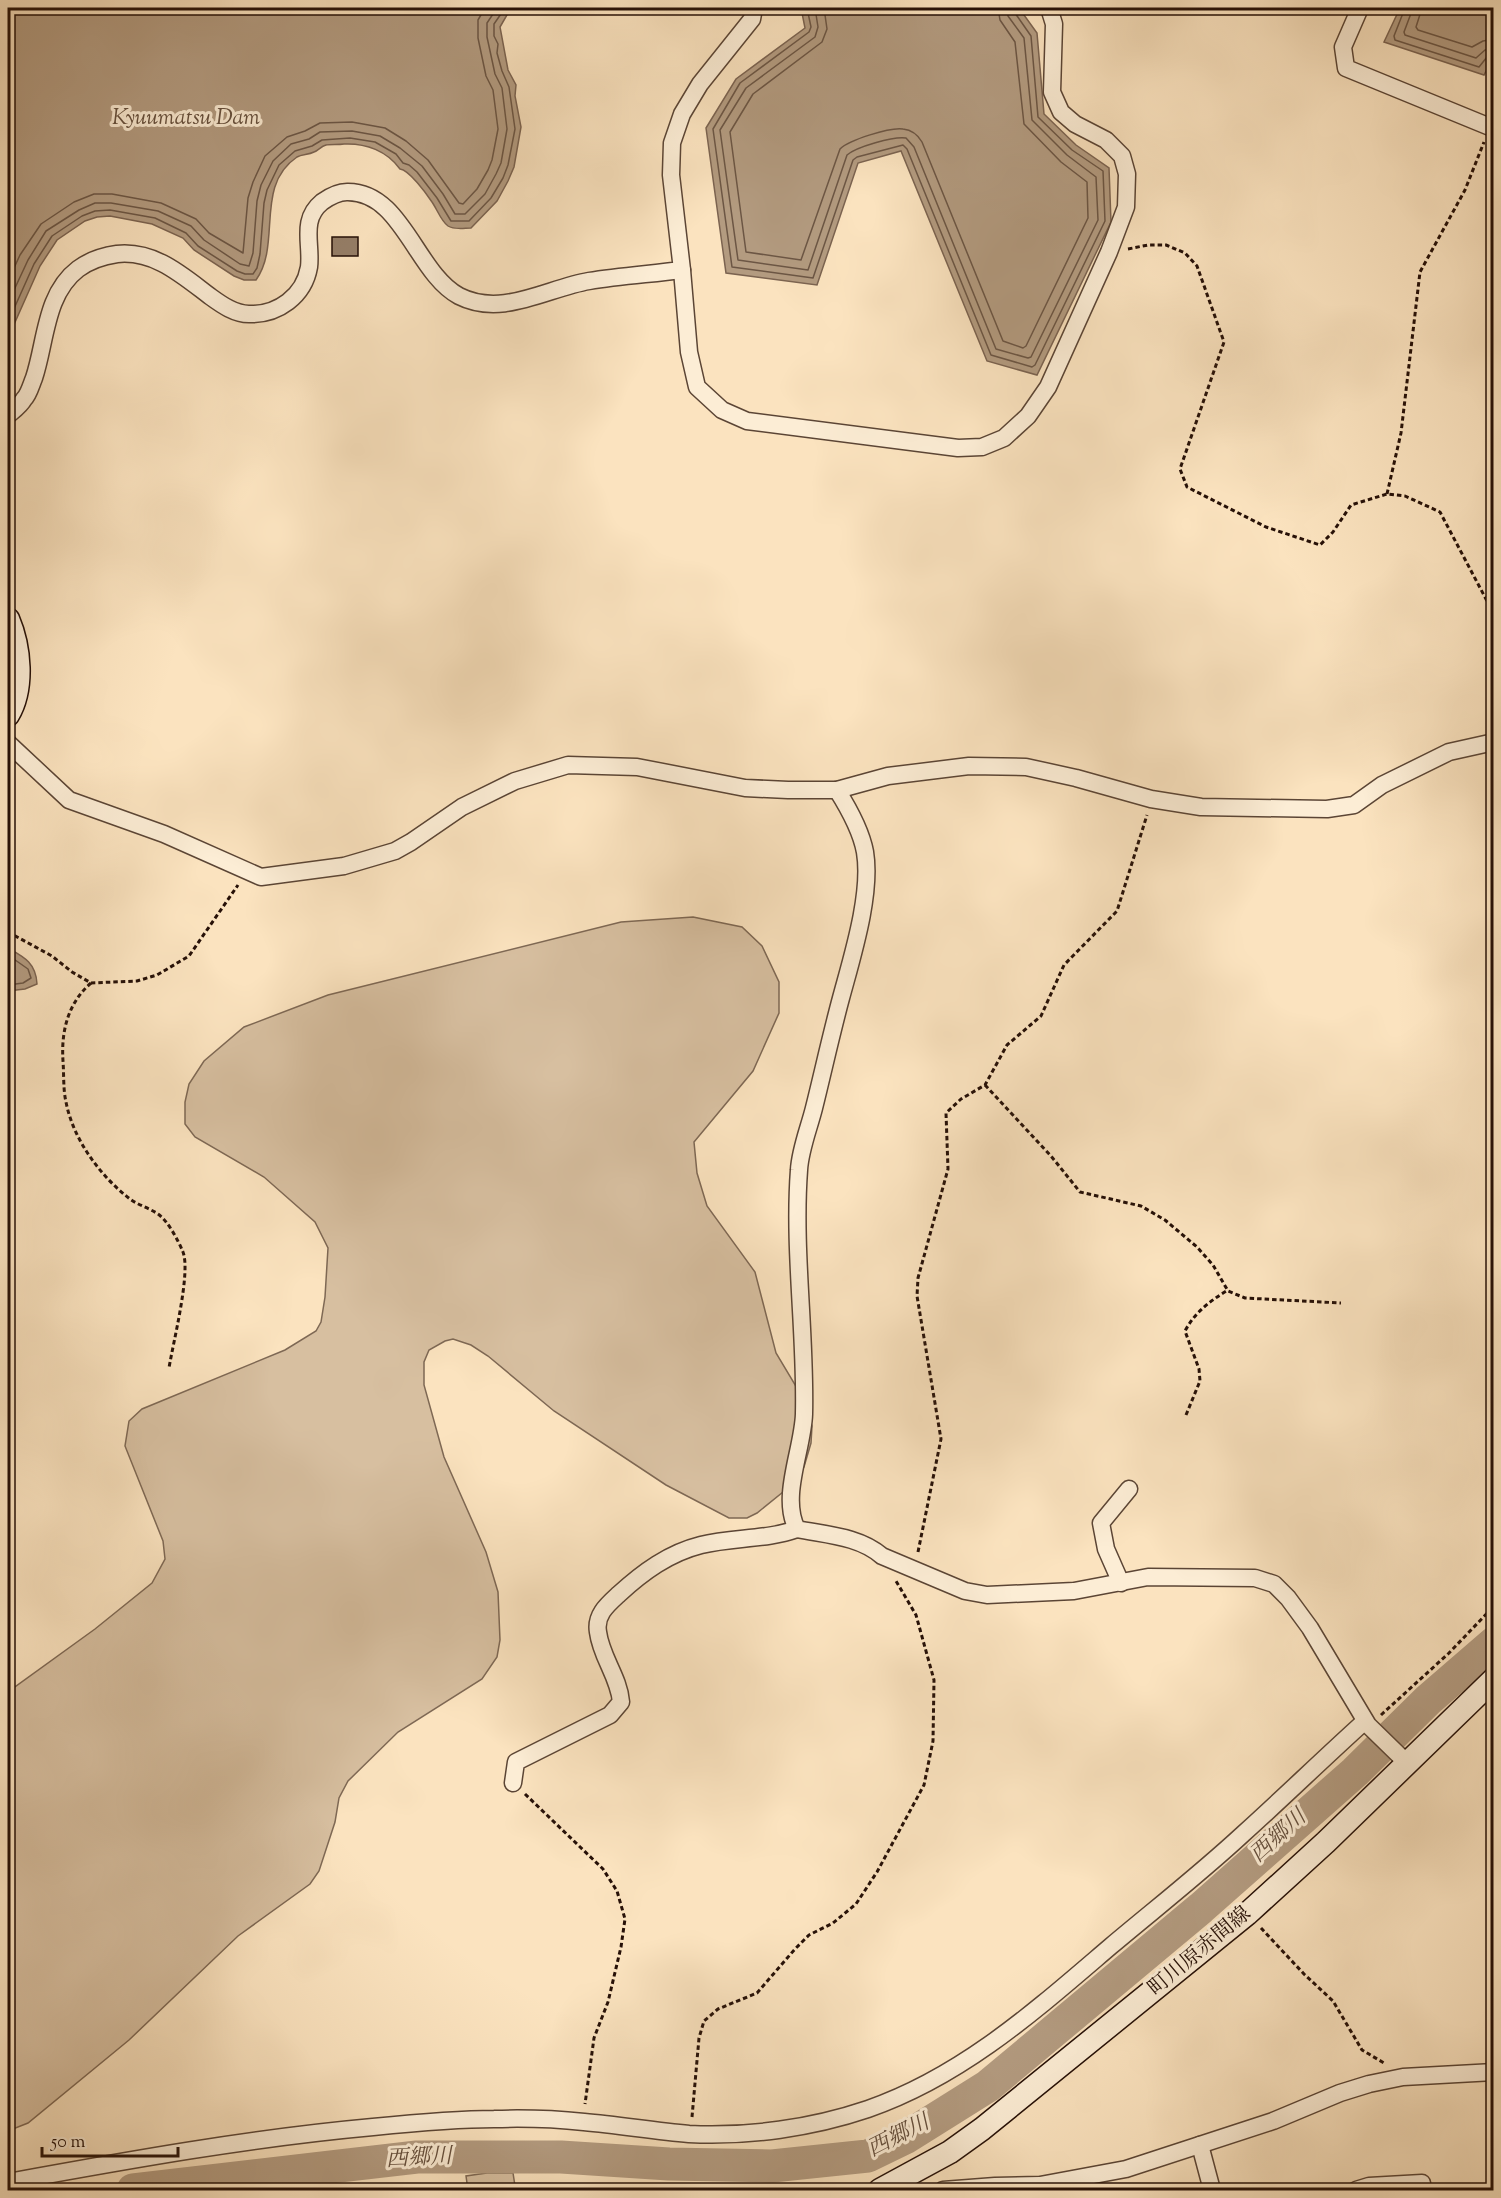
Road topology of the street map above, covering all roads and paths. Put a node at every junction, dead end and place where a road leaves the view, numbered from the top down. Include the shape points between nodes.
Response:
1 (754, 8) edge
2 (1049, 8) edge
3 (1360, 8) edge
4 (1492, 125) edge
5 (1109, 252) junction
6 (681, 270) junction
7 (8, 415) edge
8 (1387, 494) junction
9 (8, 619) edge
10 (1494, 619) edge
11 (8, 715) edge
12 (1494, 742) edge
13 (8, 743) edge
14 (837, 790) junction
15 (1151, 799) junction
16 (243, 869) junction
17 (8, 932) edge
18 (91, 983) junction
19 (985, 1085) junction
20 (1228, 1290) junction
21 (1341, 1303) dead end
22 (169, 1368) dead end
23 (1186, 1415) dead end
24 (1129, 1489) dead end
25 (797, 1529) junction
26 (882, 1556) junction
27 (914, 1568) junction
28 (1121, 1583) junction
29 (1494, 1606) edge
30 (1494, 1679) edge
31 (1367, 1723) junction
32 (1401, 1757) junction
33 (513, 1783) joint
34 (1248, 1914) junction
35 (1494, 2072) edge
36 (1403, 2077) junction
37 (582, 2121) junction
38 (691, 2134) junction
39 (1200, 2145) junction
40 (8, 2182) edge
41 (1422, 2183) dead end
42 (880, 2190) edge
43 (943, 2190) edge
44 (1212, 2190) edge
45 (1356, 2190) edge

1 - 6 street via 747,27 681,114 672,143 671,175
2 - 5 street via 1054,24 1052,92 1061,112 1106,140 1122,156 1127,174 1126,207
3 - 4 street via 1343,47 1346,68
4 - 8 path via 1465,190 1420,272 1401,433
5 - 6 street via 1048,387 1028,416 1004,438 982,447 958,448 747,421 722,410 697,387 689,352
5 - 8 path via 1166,245 1185,253 1197,266 1224,342 1180,469 1187,487 1266,527 1320,544 1351,505
6 - 7 street via 587,282 515,302 483,303 458,296 437,277 381,203 363,193 345,192 329,197 315,208 308,222 309,267 304,283 295,297 267,312 234,311 152,257 101,256 78,269 54,303 26,398
8 - 10 path via 1405,496 1440,512
9 - 11 main road via 15,636 18,688
12 - 15 street via 1449,752 1382,785 1354,805 1327,809 1201,807
13 - 16 street via 69,800 164,834
14 - 15 street via 888,776 969,766 1026,767
14 - 16 street via 745,788 637,767 567,765 515,781 462,807 395,851 344,866 261,877
14 - 25 street via 851,813 865,852 865,878 861,922 799,1168 805,1373 803,1433 794,1466 791,1518
15 - 19 path via 1117,911 1064,965 1041,1016 1007,1045
16 - 18 path via 238,884 189,956 169,969 137,981
17 - 18 path
18 - 22 path via 74,1002 64,1028 66,1102 81,1144 92,1159 112,1184 166,1222 184,1253 184,1286
19 - 20 path via 1080,1192 1141,1206 1165,1220 1197,1247
19 - 27 path via 946,1113 948,1169 918,1278 917,1296 941,1439
20 - 21 path via 1245,1298
20 - 23 path via 1192,1317 1185,1331 1200,1381
24 - 28 street via 1101,1523 1106,1549
25 - 26 street via 851,1539
25 - 33 street via 779,1536 702,1545 642,1573 599,1614 597,1631 620,1688 621,1702 610,1715 516,1762
26 - 27 street
26 - 38 path via 916,1615 934,1680 933,1741 924,1785 856,1904 833,1923 809,1935 757,1993 718,2009 704,2021 699,2038
27 - 28 street via 965,1591 987,1595 1074,1591
28 - 31 street via 1148,1578 1255,1578 1274,1584 1310,1628
29 - 31 path via 1393,1705
30 - 32 main road, 町川原赤間線
31 - 32 street
31 - 38 street via 1241,1836 1016,2026 943,2075 866,2110 822,2122 748,2133
32 - 34 main road, 町川原赤間線 via 1326,1842
33 - 37 path via 603,1869 617,1891 625,1919 608,2002 594,2038
34 - 36 path via 1333,2001 1362,2050
34 - 42 main road, 町川原赤間線 via 982,2129 924,2168
35 - 36 street
36 - 39 street via 1340,2093
37 - 38 street
37 - 40 street via 492,2119 304,2133
39 - 43 street via 1126,2169 1063,2182
39 - 44 street
41 - 45 street

